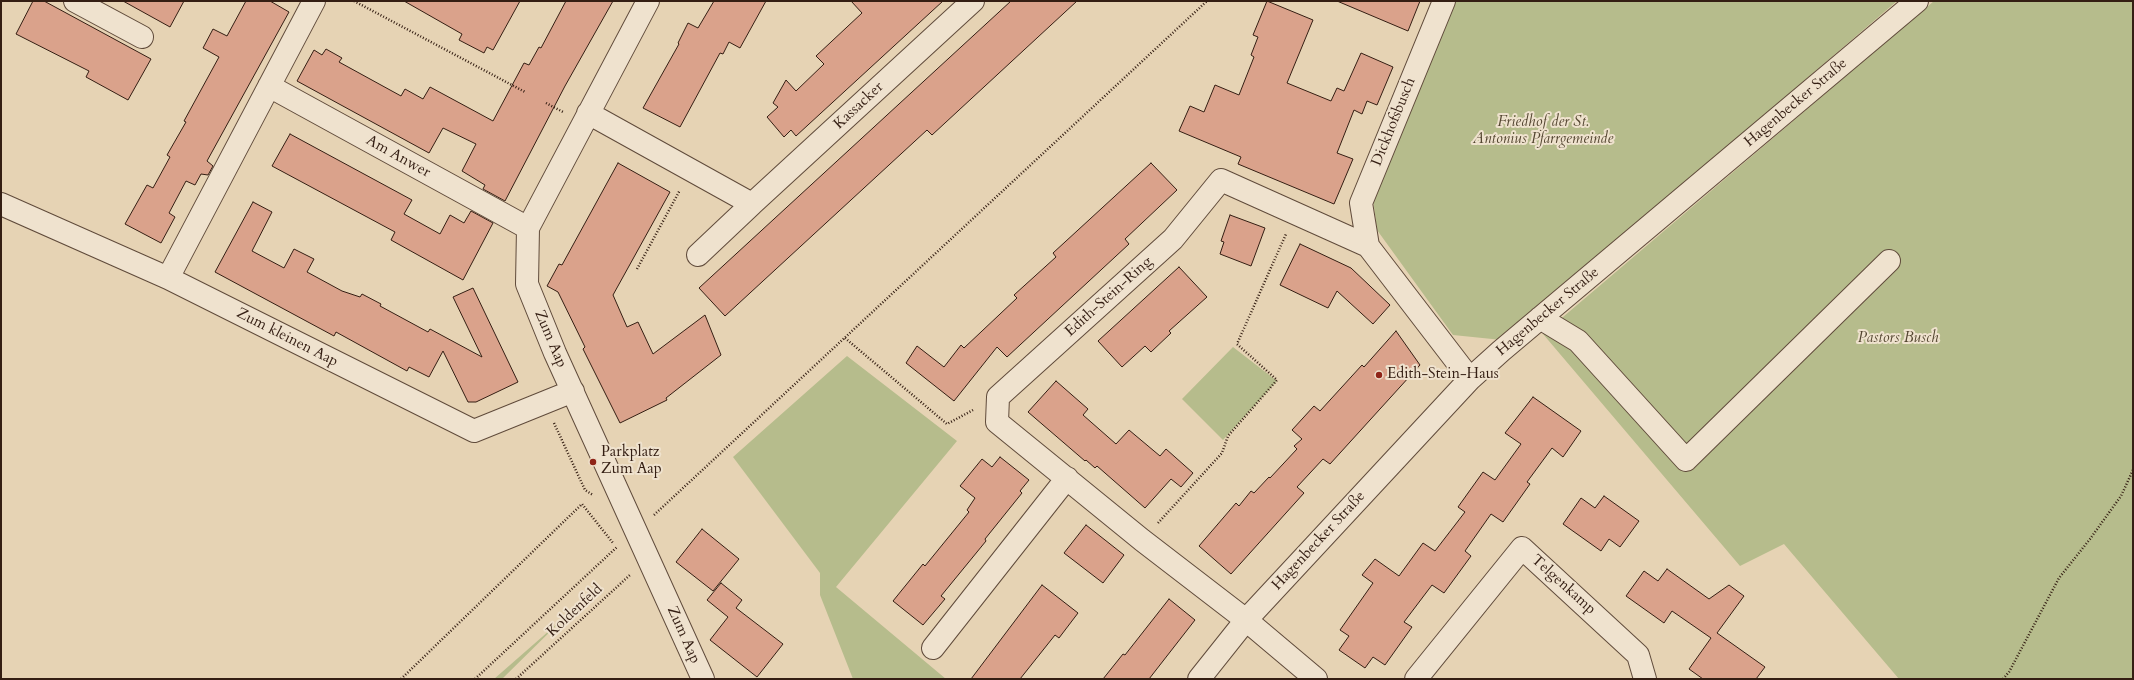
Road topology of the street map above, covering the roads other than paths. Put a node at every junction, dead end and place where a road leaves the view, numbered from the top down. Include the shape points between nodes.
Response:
1 (75, 1) edge
2 (314, 1) edge
3 (648, 1) edge
4 (1444, 1) edge
5 (1917, 1) edge
6 (965, 3) edge
7 (142, 37) dead end
8 (269, 86) junction
9 (588, 113) junction
10 (1, 204) edge
11 (752, 204) junction
12 (528, 228) junction
13 (1368, 246) junction
14 (698, 255) dead end
15 (1889, 261) dead end
16 (168, 278) junction
17 (1540, 318) junction
18 (1470, 379) junction
19 (573, 391) junction
20 (1067, 478) junction
21 (1246, 620) junction
22 (933, 648) dead end
23 (703, 679) edge
24 (1199, 679) edge
25 (1316, 679) edge
26 (1416, 679) edge
27 (1645, 679) edge

1 - 7 street
2 - 8 street
3 - 9 street, Zum Aap
4 - 13 street, Dickhofsbusch via 1361,203
5 - 17 street, Hagenbecker Straße
6 - 11 street, Kassacker
8 - 12 street, Am Anwer
8 - 16 street
9 - 11 street
9 - 12 street, Zum Aap
10 - 16 street, Zum kleinen Aap
11 - 14 street, Kassacker
12 - 19 street, Zum Aap via 527,284
13 - 18 street, Edith-Stein-Ring
13 - 20 street, Edith-Stein-Ring via 1221,180 1173,239 998,397 997,422
15 - 17 street via 1686,460 1578,341
16 - 19 street, Zum kleinen Aap via 474,431
17 - 18 street, Hagenbecker Straße
18 - 21 street, Hagenbecker Straße
19 - 23 street, Zum Aap
20 - 21 street
20 - 22 street
21 - 24 street, Hagenbecker Straße
21 - 25 street
26 - 27 street, Telgenkamp via 1522,548 1638,655

